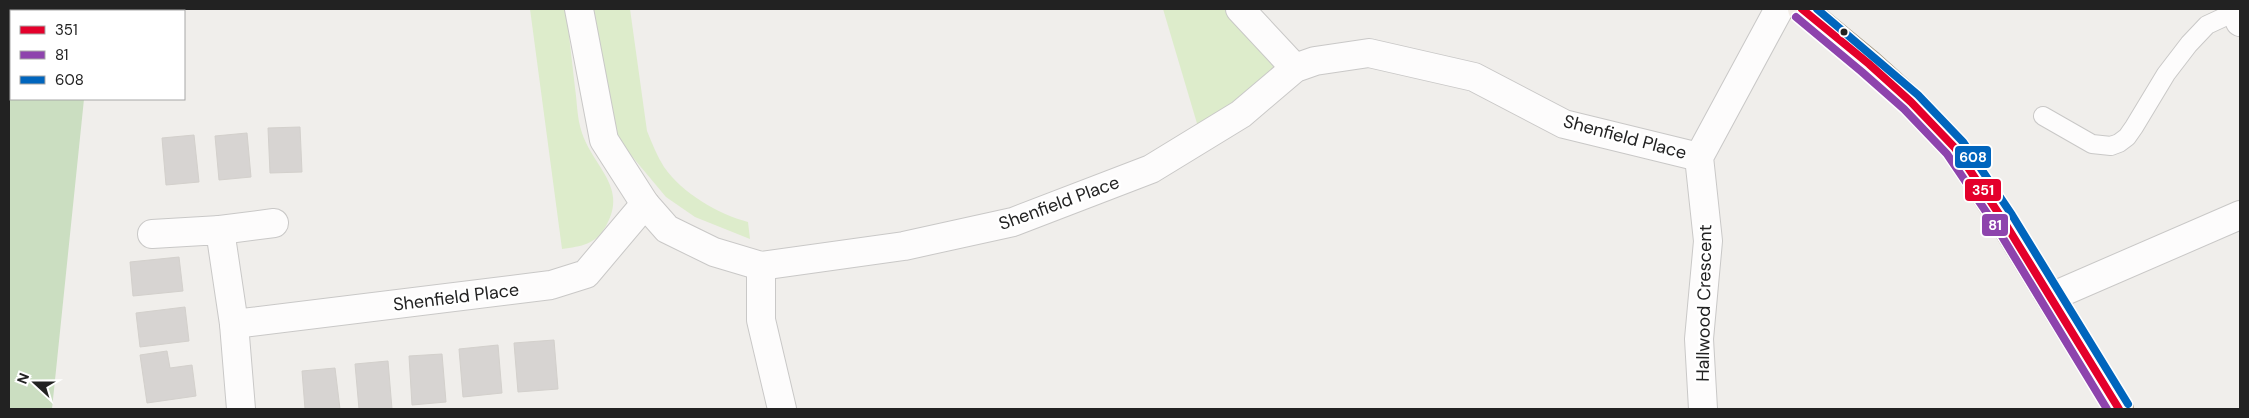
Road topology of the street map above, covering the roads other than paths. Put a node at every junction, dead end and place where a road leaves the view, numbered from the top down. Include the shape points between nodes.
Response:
1 (579, 9) edge
2 (1240, 9) edge
3 (1780, 9) edge
4 (1802, 9) edge
5 (2236, 14) edge
6 (1295, 68) junction
7 (2043, 116) dead end
8 (1699, 157) junction
9 (645, 204) junction
10 (2240, 215) edge
11 (274, 224) dead end
12 (220, 230) junction
13 (152, 234) dead end
14 (761, 266) junction
15 (2051, 297) junction
16 (234, 324) junction
17 (241, 409) edge
18 (782, 409) edge
19 (1704, 409) edge
20 (2119, 409) edge

1 - 9 street, Shenfield Place via 604,140
2 - 6 street
3 - 8 street
4 - 15 main road via 1876,70 1955,148
5 - 7 lane via 2207,25 2189,44 2127,137 2119,143 2111,146 2092,144
6 - 8 street, Shenfield Place via 1315,61 1369,52 1474,77 1564,124
6 - 14 street, Shenfield Place via 1241,114 1150,170 1013,222 904,246
8 - 19 street, Hallwood Crescent via 1708,242 1699,340
9 - 14 street, Shenfield Place via 667,229 714,252
9 - 16 street, Shenfield Place via 586,274 551,285
10 - 15 street
11 - 12 street
12 - 13 street
12 - 16 street
14 - 18 street via 761,320
15 - 20 main road
16 - 17 street

